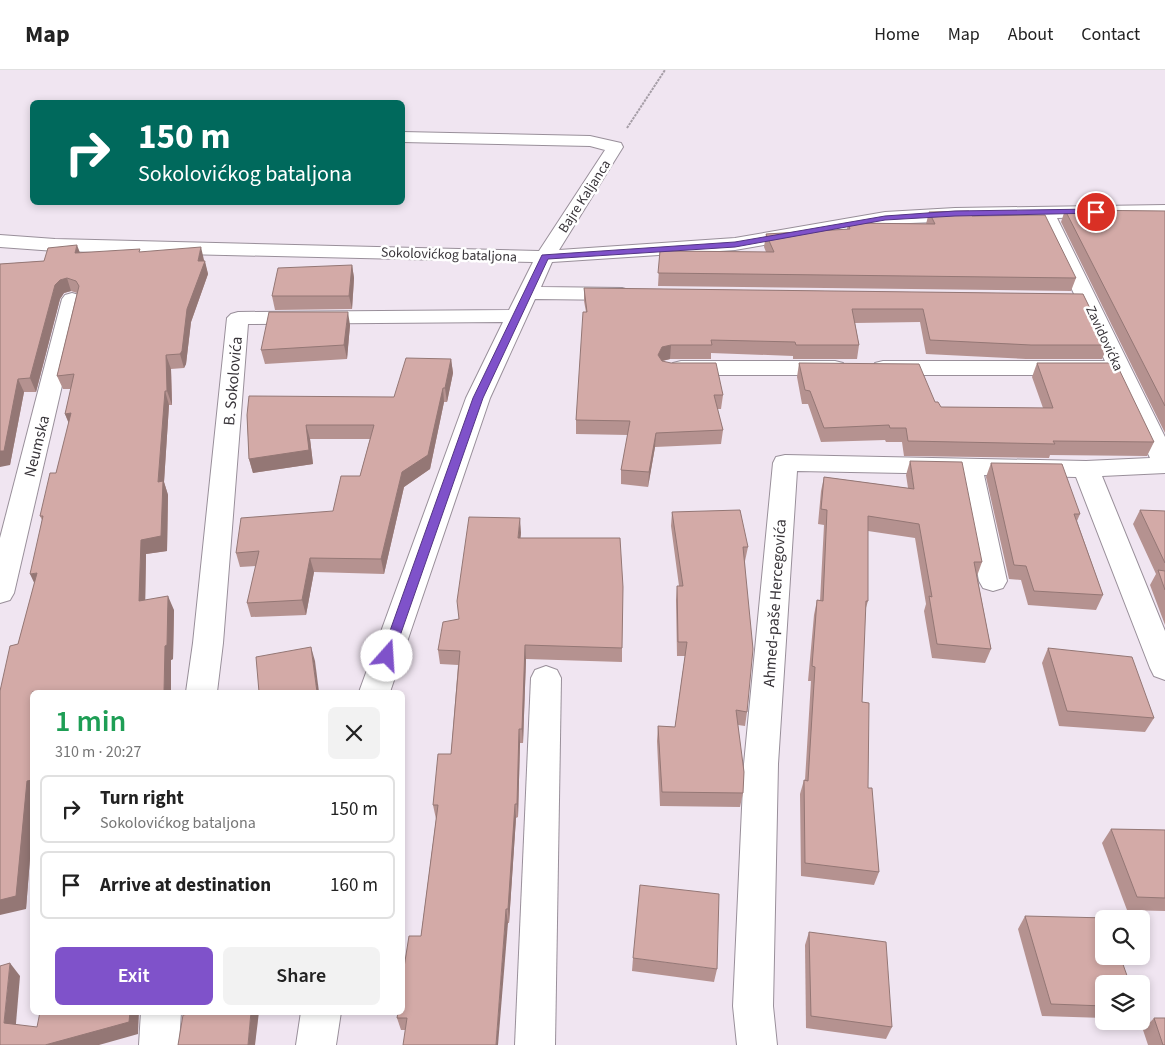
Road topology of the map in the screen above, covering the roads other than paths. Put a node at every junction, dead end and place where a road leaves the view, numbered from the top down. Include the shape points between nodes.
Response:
1 (405, 137) edge
2 (1165, 210) edge
3 (1046, 213) junction
4 (0, 240) edge
5 (545, 257) junction
6 (529, 293) junction
7 (638, 294) edge
8 (72, 299) dead end
9 (517, 316) junction
10 (670, 368) edge
11 (1119, 368) junction
12 (1165, 464) edge
13 (970, 467) junction
14 (1086, 469) junction
15 (993, 581) dead end
16 (0, 593) edge
17 (1165, 668) edge
18 (546, 678) dead end
19 (201, 690) edge
20 (375, 690) edge
21 (161, 1015) edge
22 (321, 1015) edge
23 (159, 1045) edge
24 (316, 1045) edge
25 (534, 1045) edge
26 (757, 1045) edge

1 - 5 street, Bajre Kaljanca via 590,141 615,147
2 - 3 street, Sokolovićkog bataljona
3 - 5 street, Sokolovićkog bataljona via 885,218 735,244
3 - 11 street, Zavidovićka via 1077,298
4 - 5 street, Sokolovićkog bataljona via 55,245
5 - 6 street, Bajre Kaljanca
6 - 7 street
6 - 9 street, Bajre Kaljanca
8 - 16 street, Neumska
9 - 19 street, B. Sokolovića via 238,318
9 - 20 street, Bajre Kaljanca via 478,398
10 - 11 street
11 - 12 street, Zavidovićka
12 - 14 street, Ahmed-paše Hercegovića
13 - 14 street, Ahmed-paše Hercegovića
13 - 15 street
13 - 26 street, Ahmed-paše Hercegovića via 785,463 761,764 753,1006
14 - 17 street
18 - 25 street
21 - 23 street
22 - 24 street

